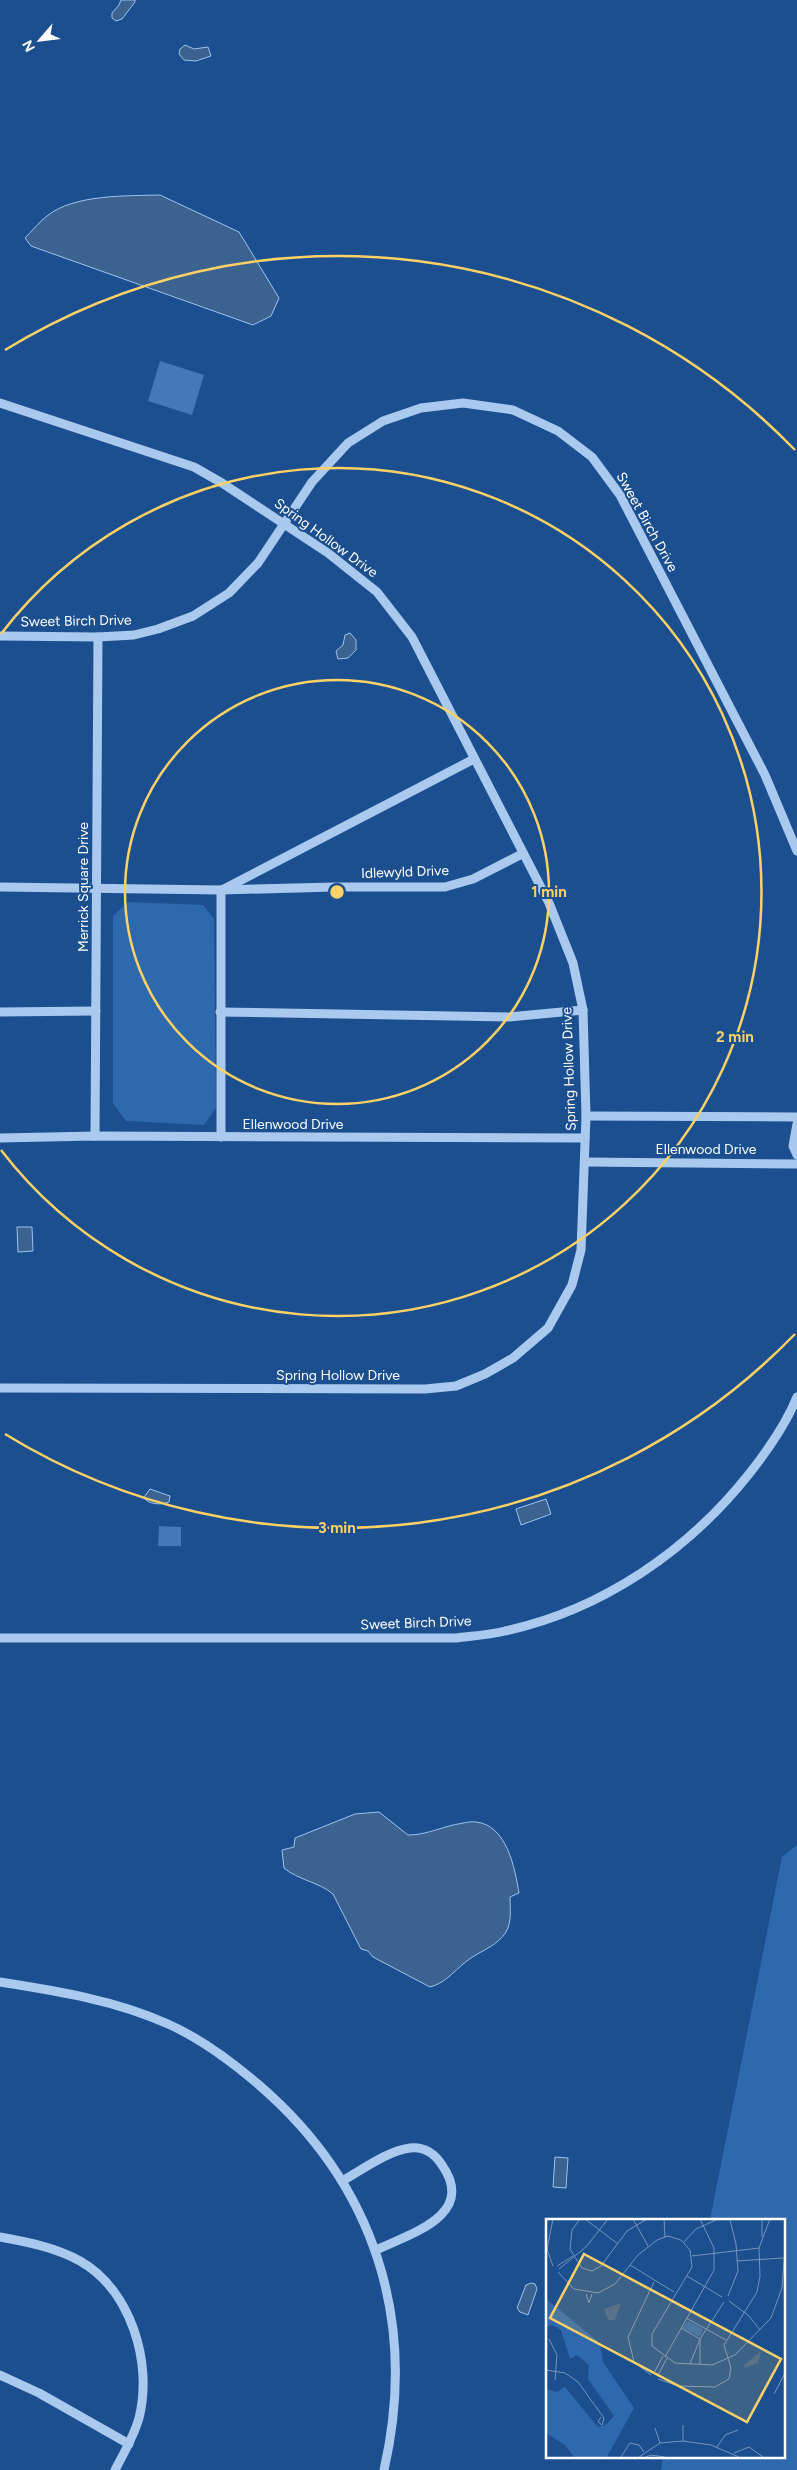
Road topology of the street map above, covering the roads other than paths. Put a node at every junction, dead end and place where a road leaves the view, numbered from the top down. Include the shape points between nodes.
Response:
1 (0, 403) edge
2 (284, 523) junction
3 (0, 636) edge
4 (98, 637) junction
5 (474, 759) junction
6 (797, 851) edge
7 (522, 854) junction
8 (0, 887) edge
9 (96, 887) junction
10 (221, 890) junction
11 (583, 1010) junction
12 (96, 1011) junction
13 (0, 1012) edge
14 (220, 1012) junction
15 (586, 1116) junction
16 (797, 1117) edge
17 (797, 1124) edge
18 (95, 1136) junction
19 (220, 1137) junction
20 (0, 1138) edge
21 (585, 1138) junction
22 (797, 1155) edge
23 (585, 1162) junction
24 (797, 1164) edge
25 (0, 1388) edge
26 (797, 1396) edge
27 (0, 1638) edge
28 (0, 1982) edge
29 (342, 2181) junction
30 (0, 2237) edge
31 (376, 2250) junction
32 (0, 2375) edge
33 (129, 2444) junction
34 (116, 2470) edge
35 (384, 2470) edge

1 - 2 street, Spring Hollow Drive via 194,467
2 - 4 street, Sweet Birch Drive via 258,563 229,593 193,616 158,630
2 - 5 street, Spring Hollow Drive via 377,592 412,637
2 - 6 street, Sweet Birch Drive via 312,482 348,443 383,421 422,408 463,403 513,410 558,431 592,457 620,495 765,775
3 - 4 street, Sweet Birch Drive
4 - 9 street, Merrick Square Drive
5 - 7 street, Spring Hollow Drive
5 - 10 street, Idlewyld Drive
7 - 10 street, Idlewyld Drive via 474,879 444,887
7 - 11 street, Spring Hollow Drive via 549,903 573,963
8 - 9 street, Idlewyld Drive
9 - 10 street, Idlewyld Drive
9 - 12 street, Merrick Square Drive
10 - 14 street
11 - 14 street via 509,1017
11 - 15 street, Spring Hollow Drive
12 - 13 street
12 - 18 street, Merrick Square Drive
14 - 19 street
15 - 16 street
15 - 21 street, Spring Hollow Drive
17 - 22 street via 793,1146
18 - 19 street, Ellenwood Drive
18 - 20 street, Ellenwood Drive
19 - 21 street, Ellenwood Drive
21 - 23 street, Spring Hollow Drive
23 - 24 street, Ellenwood Drive
23 - 25 street, Spring Hollow Drive via 578,1258 572,1285 548,1328 513,1358 456,1386 425,1390
26 - 27 street, Sweet Birch Drive via 789,1417 725,1504 675,1550 626,1583 549,1619 504,1632 456,1638
28 - 29 street via 74,1994 132,2010 169,2024 208,2045 278,2101 306,2131
29 - 31 street
29 - 31 street via 399,2150 412,2148 436,2156 446,2170 452,2186 445,2212 435,2222
30 - 33 street via 64,2253 81,2262 100,2276 123,2306 140,2352 143,2376 142,2404
31 - 35 street via 390,2299 396,2389
32 - 33 street
33 - 34 street

